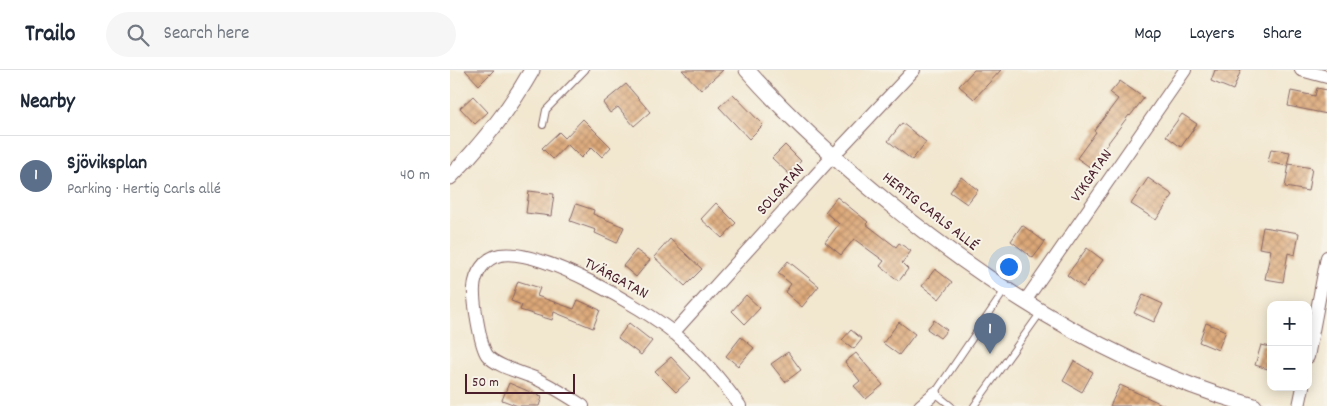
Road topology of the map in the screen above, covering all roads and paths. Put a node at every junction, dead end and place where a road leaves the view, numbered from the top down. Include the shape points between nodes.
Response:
1 (532, 70) edge
2 (584, 70) edge
3 (747, 70) edge
4 (914, 70) edge
5 (1185, 70) edge
6 (1301, 70) edge
7 (1327, 77) edge
8 (543, 125) dead end
9 (833, 156) junction
10 (450, 177) edge
11 (1327, 258) edge
12 (1006, 289) junction
13 (1025, 301) junction
14 (1041, 312) junction
15 (674, 333) junction
16 (1310, 346) edge
17 (1302, 391) edge
18 (934, 393) junction
19 (583, 406) edge
20 (740, 406) edge
21 (920, 406) edge
22 (951, 406) edge
23 (974, 406) edge
24 (1254, 406) edge
25 (1299, 406) edge

1 - 10 street via 505,112
2 - 8 lane via 546,110
3 - 9 street, HERTIG CARLS ALLÉ via 798,125
4 - 9 street, SOLGATAN
5 - 13 street, VIKGATAN
6 - 7 street
9 - 12 street, HERTIG CARLS ALLÉ via 911,221
9 - 15 street, SOLGATAN
11 - 16 street
12 - 13 street, HERTIG CARLS ALLÉ
12 - 18 lane
13 - 14 street, HERTIG CARLS ALLÉ
14 - 23 lane
14 - 24 street, HERTIG CARLS ALLÉ via 1183,384
15 - 19 street, TVÄRGATAN via 646,313 581,277 544,262 517,255 499,255 483,264 475,277 475,301 481,342 487,355
15 - 20 street, TVÄRGATAN via 708,366
17 - 25 street
18 - 21 street
18 - 22 lane

